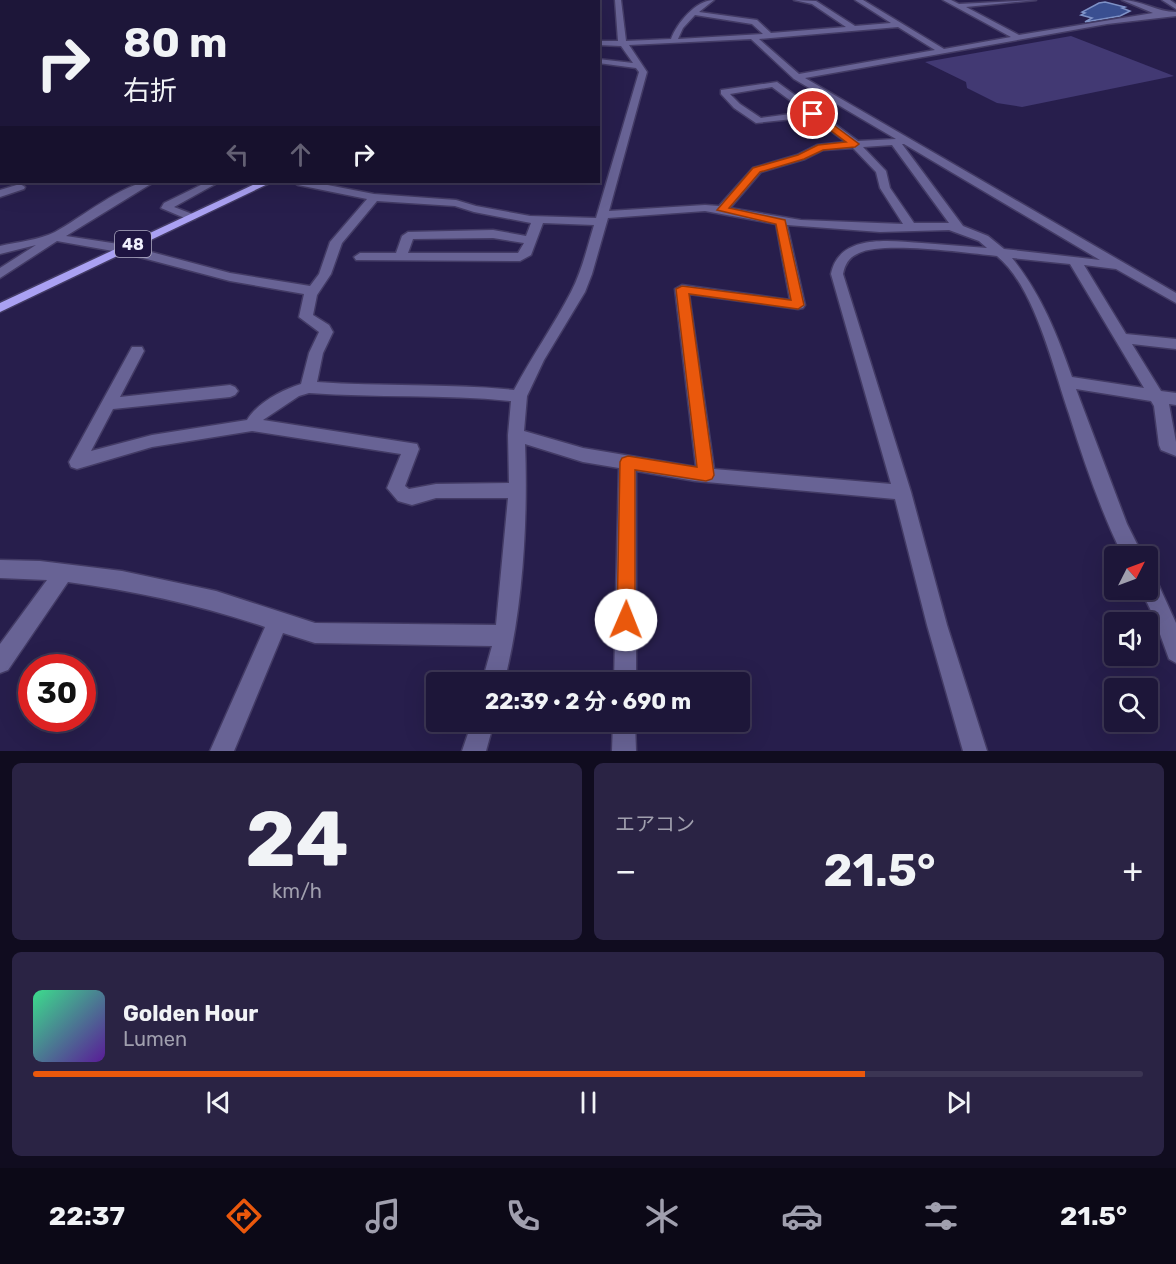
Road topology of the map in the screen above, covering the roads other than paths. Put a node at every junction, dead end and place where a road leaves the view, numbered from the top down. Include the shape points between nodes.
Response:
1 (618, 0) edge
2 (711, 0) edge
3 (797, 0) edge
4 (858, 0) edge
5 (946, 0) edge
6 (1033, 0) edge
7 (1125, 0) edge
8 (1165, 0) edge
9 (959, 6) junction
10 (1176, 7) edge
11 (693, 13) junction
12 (1161, 14) junction
13 (1176, 14) edge
14 (1176, 19) edge
15 (898, 25) junction
16 (854, 29) junction
17 (770, 36) junction
18 (753, 37) junction
19 (1019, 38) junction
20 (675, 40) junction
21 (600, 43) edge
22 (623, 44) junction
23 (942, 51) junction
24 (600, 62) edge
25 (638, 66) junction
26 (797, 77) junction
27 (813, 114) junction
28 (901, 142) junction
29 (855, 144) junction
30 (13, 183) edge
31 (147, 183) edge
32 (212, 183) edge
33 (265, 183) edge
34 (303, 183) edge
35 (0, 194) edge
36 (374, 197) junction
37 (722, 210) junction
38 (191, 217) junction
39 (601, 219) junction
40 (538, 220) junction
41 (781, 222) junction
42 (911, 228) junction
43 (958, 228) junction
44 (53, 237) junction
45 (530, 240) junction
46 (125, 249) junction
47 (0, 250) edge
48 (1001, 252) junction
49 (360, 257) dead end
50 (401, 257) junction
51 (1075, 261) junction
52 (1119, 266) junction
53 (0, 274) edge
54 (313, 291) junction
55 (1176, 299) edge
56 (0, 308) edge
57 (1121, 338) junction
58 (1176, 344) edge
59 (137, 351) dead end
60 (1066, 382) junction
61 (308, 387) junction
62 (230, 391) dead end
63 (519, 396) junction
64 (1156, 396) junction
65 (1176, 399) edge
66 (109, 404) junction
67 (252, 425) junction
68 (516, 435) junction
69 (1176, 449) edge
70 (628, 462) junction
71 (706, 475) junction
72 (518, 490) junction
73 (902, 492) junction
74 (1129, 546) edge
75 (0, 569) edge
76 (63, 573) junction
77 (1156, 600) edge
78 (278, 621) junction
79 (505, 636) junction
80 (1176, 652) edge
81 (0, 662) edge
82 (496, 672) edge
83 (625, 672) edge
84 (480, 732) edge
85 (624, 732) edge
86 (222, 751) edge
87 (474, 751) edge
88 (624, 751) edge
89 (975, 751) edge

1 - 22 street
2 - 11 street
3 - 16 street via 814,2
4 - 15 street
5 - 9 street
6 - 9 street
7 - 12 street
8 - 10 street
9 - 19 street
11 - 17 street via 754,22
11 - 20 street via 676,33
12 - 13 street
12 - 14 street
12 - 19 street
15 - 16 street
15 - 23 street
16 - 17 street
17 - 18 street
18 - 20 street
18 - 26 street
19 - 23 street
20 - 22 street
21 - 22 street
22 - 25 street
23 - 26 street
24 - 25 street
25 - 39 street via 643,72
26 - 28 street
27 - 27 street via 774,84 724,92 759,121
27 - 29 street
28 - 29 street
28 - 43 street
28 - 52 street
29 - 37 street via 821,147 757,170
29 - 42 street via 880,171 885,188
30 - 35 street via 20,187
31 - 44 street
32 - 38 street via 168,205 167,208
33 - 38 main road, 48
34 - 36 street
36 - 40 street via 456,203
36 - 54 street via 336,242 326,274
37 - 39 street via 705,208
37 - 41 street
38 - 46 main road, 48
39 - 40 street
39 - 63 street via 578,292
40 - 45 street
41 - 42 street
41 - 71 street via 798,305 682,289
42 - 43 street
43 - 48 street
44 - 46 street
44 - 47 street
44 - 53 street
45 - 50 street via 525,255 520,257
45 - 50 street via 493,234 408,236
46 - 54 street via 201,271
46 - 56 main road, 48
48 - 51 street
48 - 60 street via 1034,300 1050,332
48 - 73 street via 865,246 844,256 838,264 837,274
49 - 50 street
51 - 52 street
51 - 57 street
52 - 55 street
54 - 61 street via 306,317 326,332
57 - 58 street
57 - 64 street
59 - 66 street
60 - 64 street
60 - 74 street
61 - 63 street
61 - 67 street via 260,414
62 - 66 street
63 - 68 street
64 - 65 street
64 - 69 street via 1162,406 1167,445
66 - 67 street via 77,462 152,441
67 - 72 street via 411,449 396,488 404,496 436,491
68 - 70 street via 583,455
68 - 72 street
70 - 71 street
70 - 83 street
71 - 73 street
72 - 79 street
73 - 89 street
75 - 76 street
76 - 78 street via 122,580
76 - 81 street
77 - 80 street
78 - 79 street via 315,633
78 - 86 street
79 - 82 street
84 - 87 street
85 - 88 street

